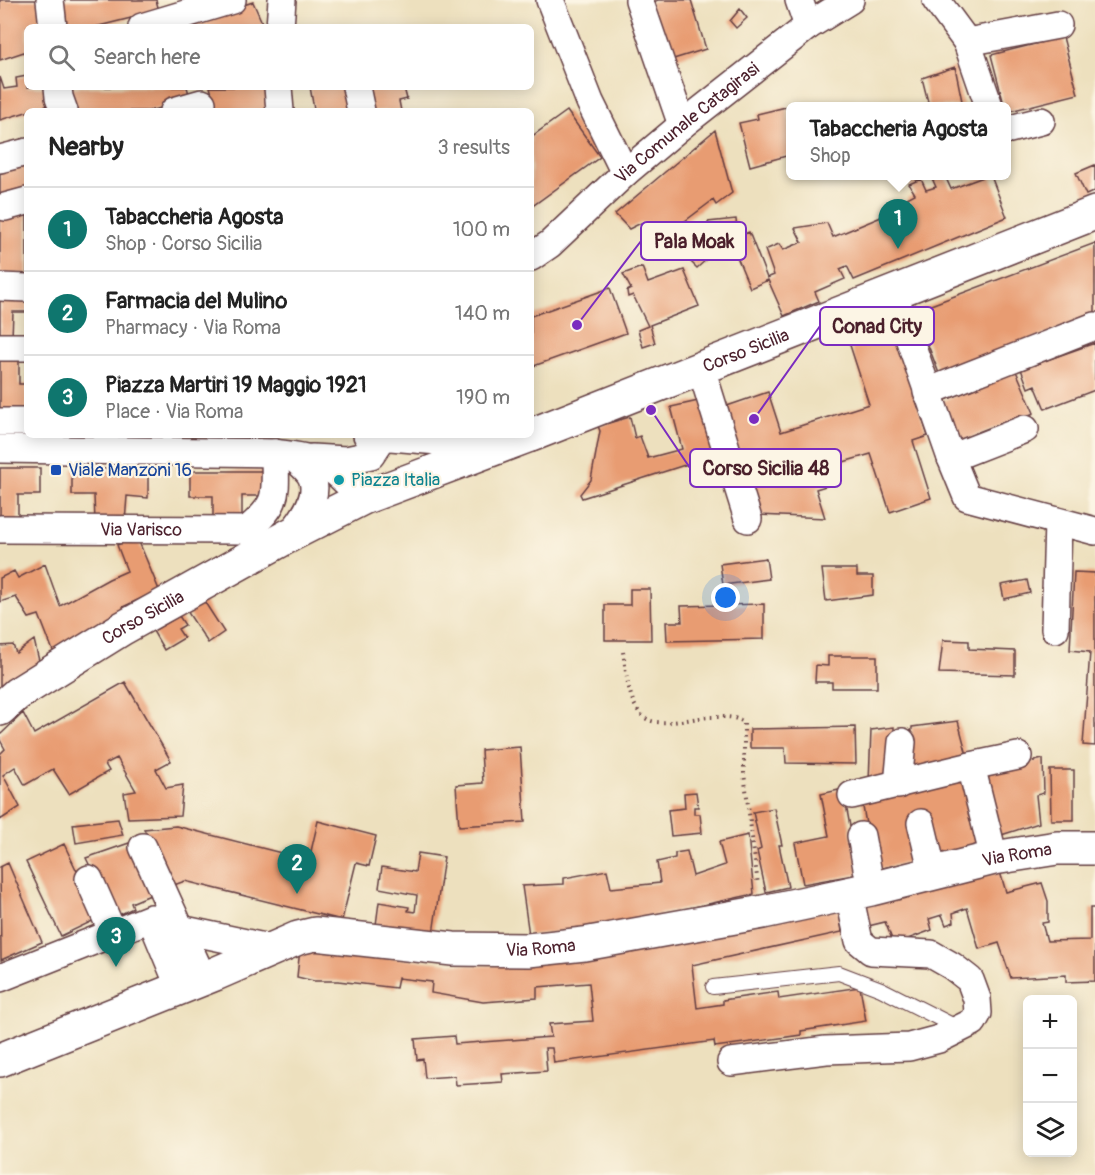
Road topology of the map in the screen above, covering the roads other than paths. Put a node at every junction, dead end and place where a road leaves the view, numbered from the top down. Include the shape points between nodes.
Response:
1 (50, 0) edge
2 (232, 0) edge
3 (282, 0) edge
4 (550, 0) edge
5 (639, 0) edge
6 (799, 0) edge
7 (850, 0) edge
8 (936, 0) edge
9 (177, 14) edge
10 (53, 24) edge
11 (150, 24) edge
12 (280, 24) edge
13 (1058, 25) dead end
14 (808, 26) junction
15 (967, 42) junction
16 (58, 90) edge
17 (279, 90) edge
18 (357, 90) edge
19 (201, 100) edge
20 (989, 102) edge
21 (63, 108) edge
22 (181, 108) edge
23 (280, 108) edge
24 (360, 108) edge
25 (1041, 121) dead end
26 (682, 125) junction
27 (1011, 129) edge
28 (24, 153) edge
29 (0, 159) edge
30 (625, 173) junction
31 (1095, 213) edge
32 (534, 255) edge
33 (0, 287) edge
34 (24, 288) edge
35 (893, 292) junction
36 (1095, 326) edge
37 (24, 346) edge
38 (0, 347) edge
39 (701, 368) junction
40 (927, 392) junction
41 (0, 422) edge
42 (24, 422) edge
43 (1024, 429) dead end
44 (534, 434) edge
45 (377, 438) edge
46 (379, 438) edge
47 (473, 438) edge
48 (521, 439) edge
49 (0, 449) edge
50 (319, 455) edge
51 (951, 458) junction
52 (368, 492) junction
53 (313, 495) junction
54 (748, 519) dead end
55 (1058, 522) junction
56 (0, 529) edge
57 (1095, 531) edge
58 (290, 535) junction
59 (1055, 629) dead end
60 (0, 709) edge
61 (902, 742) dead end
62 (1018, 756) dead end
63 (971, 766) junction
64 (898, 785) junction
65 (852, 795) dead end
66 (921, 823) dead end
67 (861, 836) dead end
68 (143, 847) dead end
69 (1095, 848) edge
70 (994, 858) junction
71 (933, 873) junction
72 (89, 879) dead end
73 (860, 891) junction
74 (112, 933) junction
75 (170, 934) junction
76 (274, 949) junction
77 (0, 978) edge
78 (192, 983) junction
79 (713, 987) dead end
80 (960, 1029) junction
81 (0, 1060) edge
82 (731, 1062) dead end

1 - 10 street
2 - 9 street
3 - 12 street
4 - 30 street via 590,102
5 - 26 street
6 - 14 street
7 - 14 street, Via Comunale Catagirasi
8 - 15 street
9 - 11 street
13 - 15 street
14 - 26 street, Via Comunale Catagirasi
15 - 20 street
16 - 21 street
17 - 23 street
18 - 24 street
19 - 22 street
25 - 27 street
26 - 30 street, Via Comunale Catagirasi
28 - 29 street
30 - 32 street, Via Comunale Catagirasi
31 - 35 street, Corso Sicilia
33 - 34 street
35 - 39 street, Corso Sicilia
35 - 40 street
36 - 40 street
37 - 38 street
39 - 44 street, Corso Sicilia
39 - 54 street
40 - 51 street
41 - 42 street
43 - 51 street
45 - 50 street via 371,455
46 - 52 street via 390,467
47 - 48 street
48 - 52 street, Corso Sicilia
49 - 50 street
50 - 52 street
50 - 53 street
50 - 53 street via 312,478
50 - 56 street, Via Varisco via 247,530
51 - 55 street via 967,497
52 - 58 street, Corso Sicilia
53 - 58 street via 304,519
55 - 57 street
55 - 59 street
58 - 60 street, Corso Sicilia via 123,628 17,694
61 - 64 street
62 - 63 street
63 - 64 street
63 - 70 street
64 - 65 street
66 - 71 street
67 - 73 street
68 - 75 street
69 - 70 street, Via Roma via 1057,848
70 - 71 street, Via Roma
71 - 73 street, Via Roma
72 - 74 street
73 - 76 street, Via Roma via 584,944 528,950 453,949 315,934
73 - 80 street via 859,941 871,951 932,954 970,980 978,1013 973,1022
74 - 75 street via 151,918
74 - 77 street
75 - 76 street
75 - 78 street
76 - 78 street, Via Roma
78 - 81 street, Via Roma
79 - 80 lane via 839,973 881,989
80 - 82 street via 909,1047 826,1050

